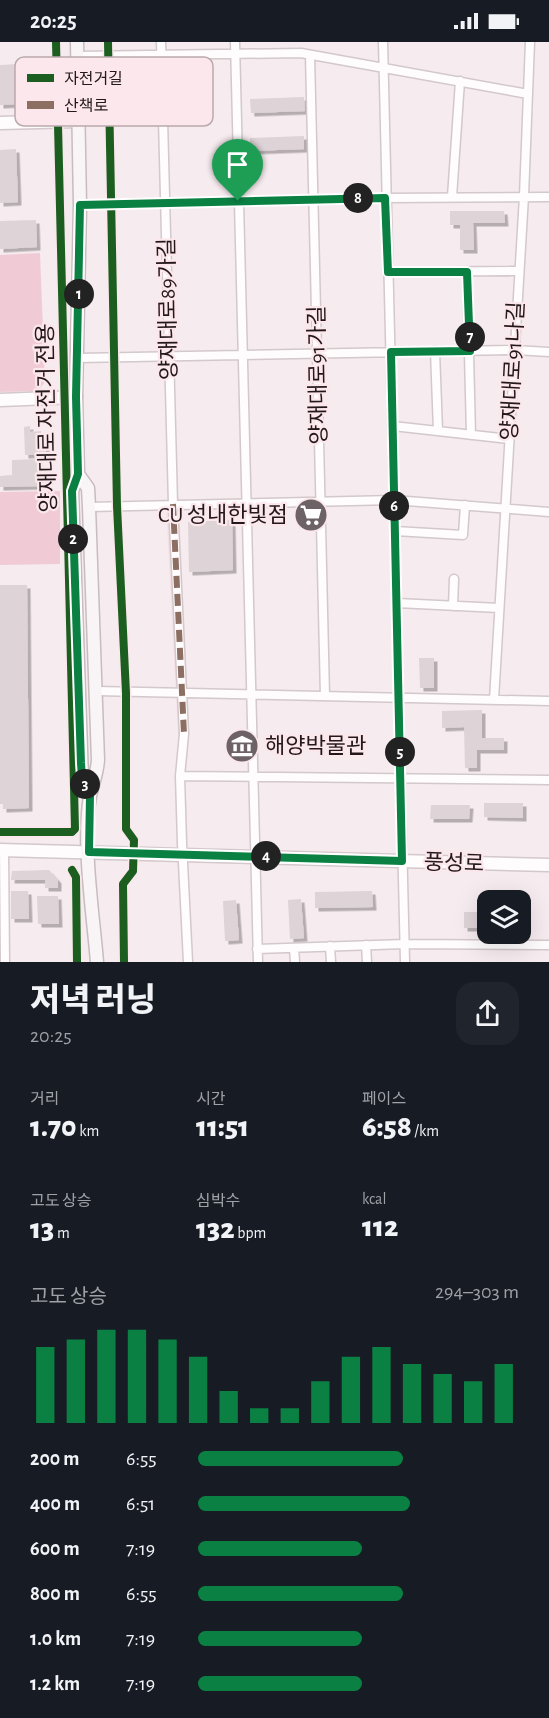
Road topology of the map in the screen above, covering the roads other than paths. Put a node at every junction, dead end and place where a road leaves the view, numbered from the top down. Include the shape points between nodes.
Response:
1 (77, 42) edge
2 (161, 42) edge
3 (235, 42) edge
4 (382, 42) edge
5 (530, 42) edge
6 (162, 54) junction
7 (235, 54) junction
8 (310, 55) junction
9 (77, 56) joint
10 (162, 57) edge
11 (383, 67) junction
12 (460, 81) junction
13 (528, 94) junction
14 (0, 123) edge
15 (15, 123) edge
16 (78, 126) edge
17 (163, 126) edge
18 (524, 196) junction
19 (452, 197) junction
20 (549, 197) edge
21 (385, 198) junction
22 (314, 199) junction
23 (238, 201) junction
24 (165, 203) junction
25 (80, 205) junction
26 (519, 271) junction
27 (388, 272) junction
28 (467, 272) junction
29 (515, 350) junction
30 (435, 351) junction
31 (470, 351) junction
32 (391, 352) junction
33 (549, 352) edge
34 (317, 354) junction
35 (243, 356) junction
36 (169, 357) junction
37 (78, 358) junction
38 (76, 397) junction
39 (0, 400) edge
40 (393, 426) junction
41 (438, 431) junction
42 (471, 435) junction
43 (509, 439) junction
44 (78, 474) junction
45 (394, 500) junction
46 (321, 501) junction
47 (246, 503) junction
48 (173, 504) junction
49 (465, 506) junction
50 (89, 507) junction
51 (505, 508) junction
52 (549, 512) edge
53 (395, 531) junction
54 (454, 579) dead end
55 (397, 603) junction
56 (453, 606) junction
57 (499, 608) junction
58 (97, 691) junction
59 (182, 693) junction
60 (251, 694) junction
61 (325, 696) junction
62 (399, 697) junction
63 (494, 700) junction
64 (549, 701) edge
65 (254, 775) junction
66 (180, 776) junction
67 (401, 779) junction
68 (549, 780) edge
69 (90, 795) junction
70 (2, 850) edge
71 (89, 852) junction
72 (182, 855) junction
73 (256, 856) junction
74 (402, 861) junction
75 (549, 865) edge
76 (3, 939) edge
77 (405, 944) junction
78 (366, 945) junction
79 (549, 945) edge
80 (330, 946) junction
81 (294, 948) junction
82 (257, 949) junction
83 (5, 962) edge
84 (97, 962) edge
85 (188, 962) edge
86 (258, 962) edge
87 (295, 962) edge
88 (331, 962) edge
89 (367, 962) edge
90 (405, 962) edge

1 - 9 main road
2 - 6 street, 양재대로89가길
3 - 7 street
4 - 11 street
5 - 13 street, 양재대로91나길
6 - 7 street
6 - 9 street
6 - 10 street, 양재대로89가길
7 - 8 street
7 - 23 street
8 - 11 street
8 - 22 street, 양재대로91가길
11 - 12 street
11 - 21 street
12 - 13 street
12 - 19 street
13 - 18 street, 양재대로91나길
14 - 15 street
16 - 25 main road
17 - 24 street, 양재대로89가길
18 - 19 street
18 - 20 street
18 - 26 street, 양재대로91나길
19 - 21 street
21 - 22 street
21 - 27 street
22 - 23 street
22 - 34 street, 양재대로91가길
23 - 24 street
23 - 35 street
24 - 25 street
24 - 36 street, 양재대로89가길
25 - 37 main road
26 - 28 street
26 - 29 street, 양재대로91나길
27 - 28 street
27 - 32 street
28 - 31 street
29 - 31 street
29 - 33 street
29 - 43 street, 양재대로91나길
30 - 31 street
30 - 32 street
30 - 41 street
31 - 42 street
32 - 34 street
32 - 40 street
34 - 35 street
34 - 46 street, 양재대로91가길
35 - 36 street
35 - 47 street
36 - 37 street
36 - 48 street, 양재대로89가길
37 - 38 main road
38 - 39 street
38 - 44 main road
40 - 41 street
40 - 45 street
41 - 42 street
42 - 43 street
43 - 51 street, 양재대로91나길
44 - 50 main road via 88,488
44 - 69 main road via 72,491 76,626 82,778
45 - 46 street
45 - 49 street
45 - 53 street
46 - 47 street
46 - 61 street, 양재대로91가길
47 - 48 street
47 - 60 street
48 - 50 street
48 - 59 street, 양재대로89가길
49 - 51 street
49 - 53 street via 463,535
50 - 58 main road
51 - 52 street
51 - 57 street, 양재대로91나길
53 - 55 street
54 - 56 street
55 - 56 street
55 - 62 street
56 - 57 street
57 - 63 street, 양재대로91나길
58 - 59 street
58 - 69 main road via 97,778
59 - 60 street
59 - 66 street, 양재대로89가길
60 - 61 street
60 - 65 street
61 - 62 street
62 - 63 street
62 - 67 street
63 - 64 street
65 - 66 street
65 - 67 street
65 - 73 street
66 - 72 street, 양재대로89가길
67 - 68 street
67 - 74 street
69 - 71 main road
70 - 71 street, 풍성로
70 - 76 street
71 - 72 street, 풍성로
71 - 84 main road
72 - 73 street, 풍성로
72 - 85 street, 양재대로89가길
73 - 74 street, 풍성로
73 - 82 street
74 - 75 street, 풍성로
74 - 77 street
76 - 83 street
77 - 78 street
77 - 79 street
77 - 90 street
78 - 80 street
78 - 89 street
80 - 81 street
80 - 88 street
81 - 82 street
81 - 87 street
82 - 86 street

